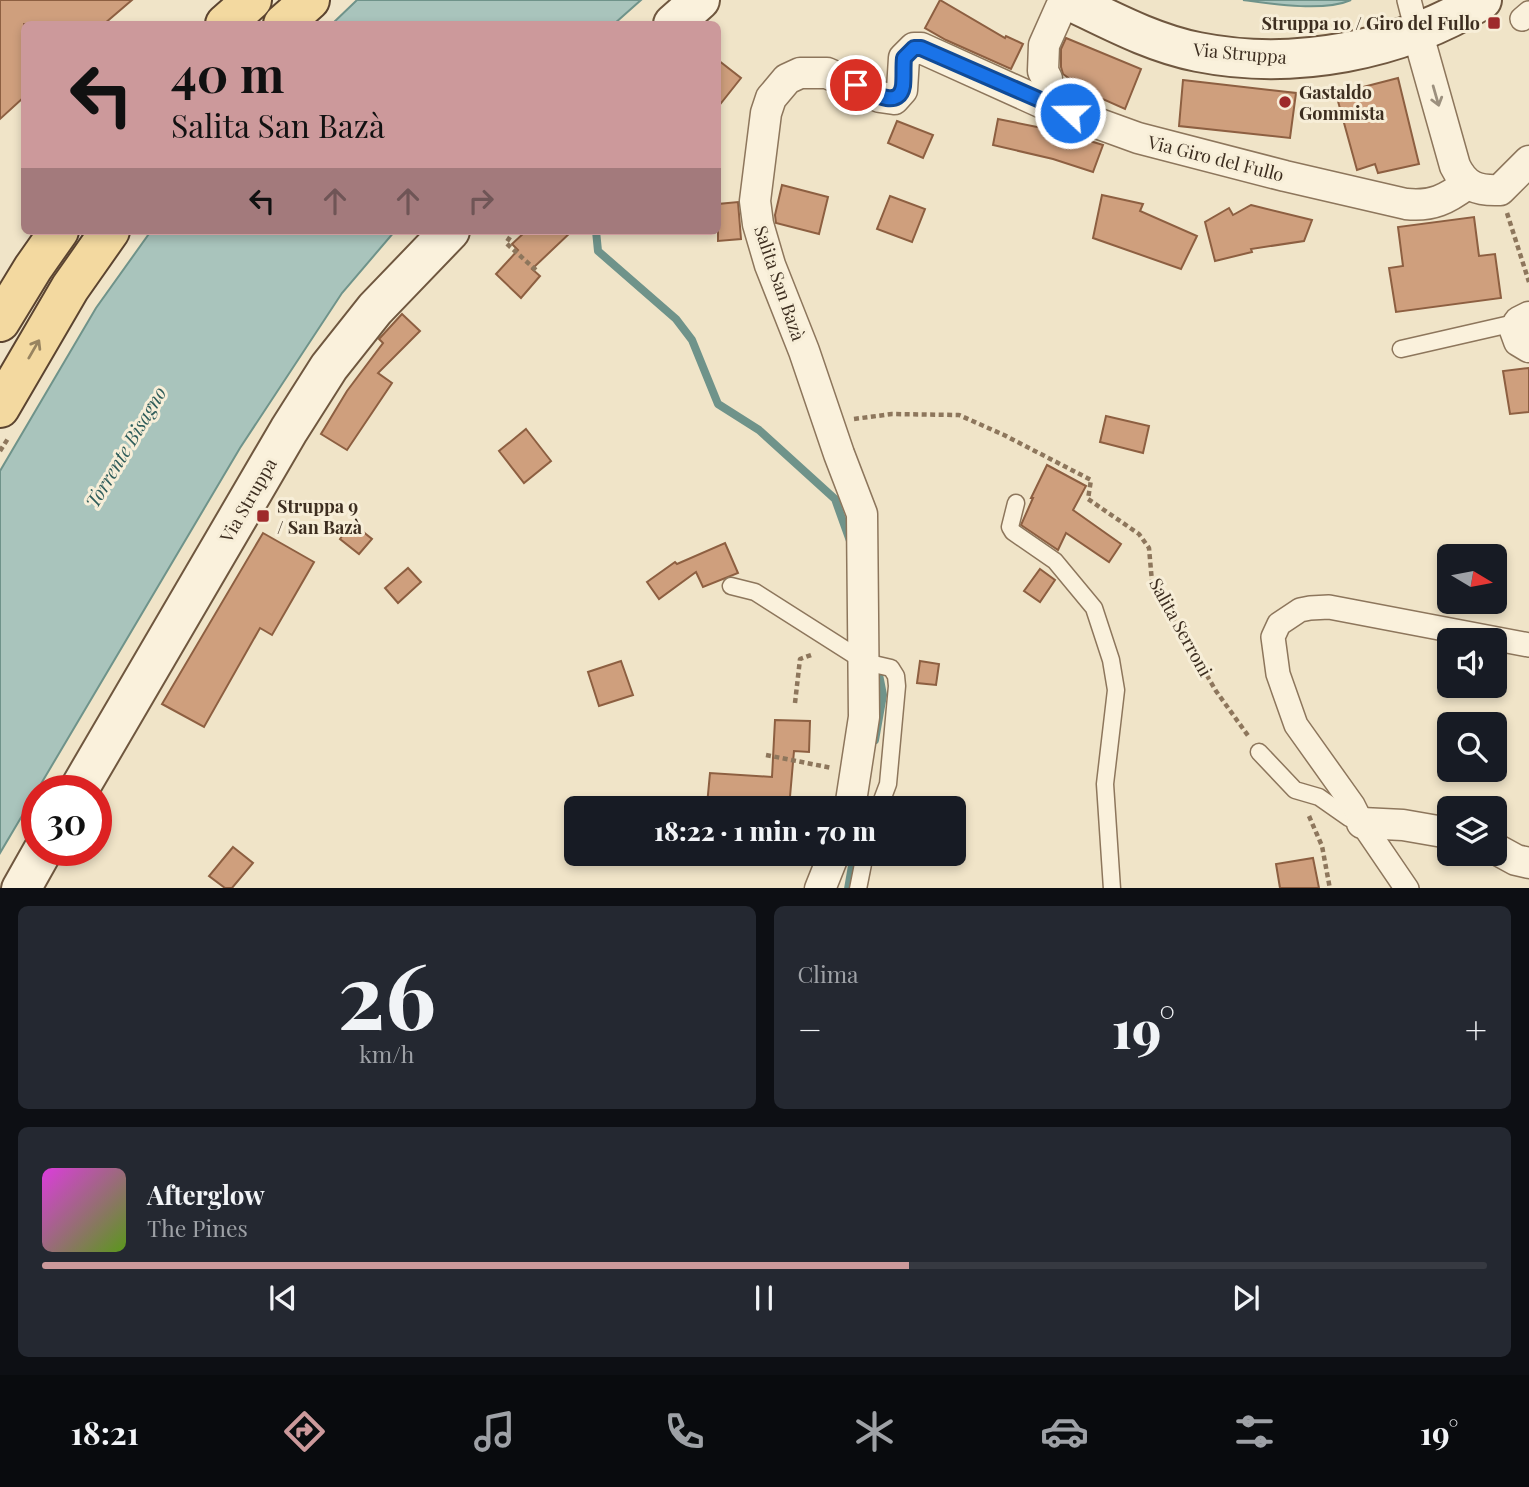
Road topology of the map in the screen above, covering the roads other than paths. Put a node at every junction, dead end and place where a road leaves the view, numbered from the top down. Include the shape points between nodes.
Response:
1 (252, 0) edge
2 (310, 0) edge
3 (700, 0) edge
4 (1066, 0) edge
5 (1482, 0) edge
6 (1413, 15) edge
7 (228, 21) edge
8 (286, 21) edge
9 (676, 21) edge
10 (929, 50) joint
11 (1047, 105) junction
12 (1529, 161) edge
13 (1467, 184) junction
14 (56, 235) edge
15 (107, 235) edge
16 (446, 235) edge
17 (0, 322) edge
18 (1526, 329) edge
19 (1401, 349) dead end
20 (0, 408) edge
21 (1016, 503) dead end
22 (731, 586) dead end
23 (1529, 645) edge
24 (865, 662) junction
25 (1259, 752) road end
26 (87, 775) edge
27 (852, 796) edge
28 (884, 796) edge
29 (1362, 823) junction
30 (1437, 831) edge
31 (1507, 855) edge
32 (1529, 863) edge
33 (34, 866) edge
34 (829, 866) edge
35 (863, 866) edge
36 (1401, 886) edge
37 (21, 888) edge
38 (820, 888) edge
39 (858, 888) edge
40 (1112, 888) edge

1 - 7 main road
2 - 8 main road
3 - 9 main road
4 - 6 main road, Via Struppa via 1147,37 1198,52 1244,57 1296,59 1368,48
4 - 11 street via 1044,45
5 - 6 main road, Via Struppa via 1465,11
6 -> 13 street via 1455,166
10 - 11 street, Via Giro del Fullo
10 - 24 street, Salita San Bazà via 908,51 902,90 894,99 827,73 800,73 787,79 771,98 766,113 755,201 770,265 862,514
11 - 13 street, Via Giro del Fullo via 1138,138 1389,201 1434,204
12 - 13 street via 1500,190 1482,191
14 - 17 main road
20 -> 15 main road via 70,288
16 - 26 main road, Via Struppa via 375,309 329,367
18 - 19 lane
21 - 40 lane via 1010,527 1013,533 1055,561 1094,608 1111,660 1116,690 1105,784
22 - 24 lane via 755,592
23 - 29 street via 1329,607 1300,610 1279,624 1274,652 1296,725
24 - 27 street, Salita San Bazà via 864,716
24 - 28 lane via 891,668 896,676
25 - 29 lane via 1295,790 1319,797
29 - 30 street
29 - 36 street
31 - 32 street
33 - 37 main road
34 - 38 street
35 - 39 lane

